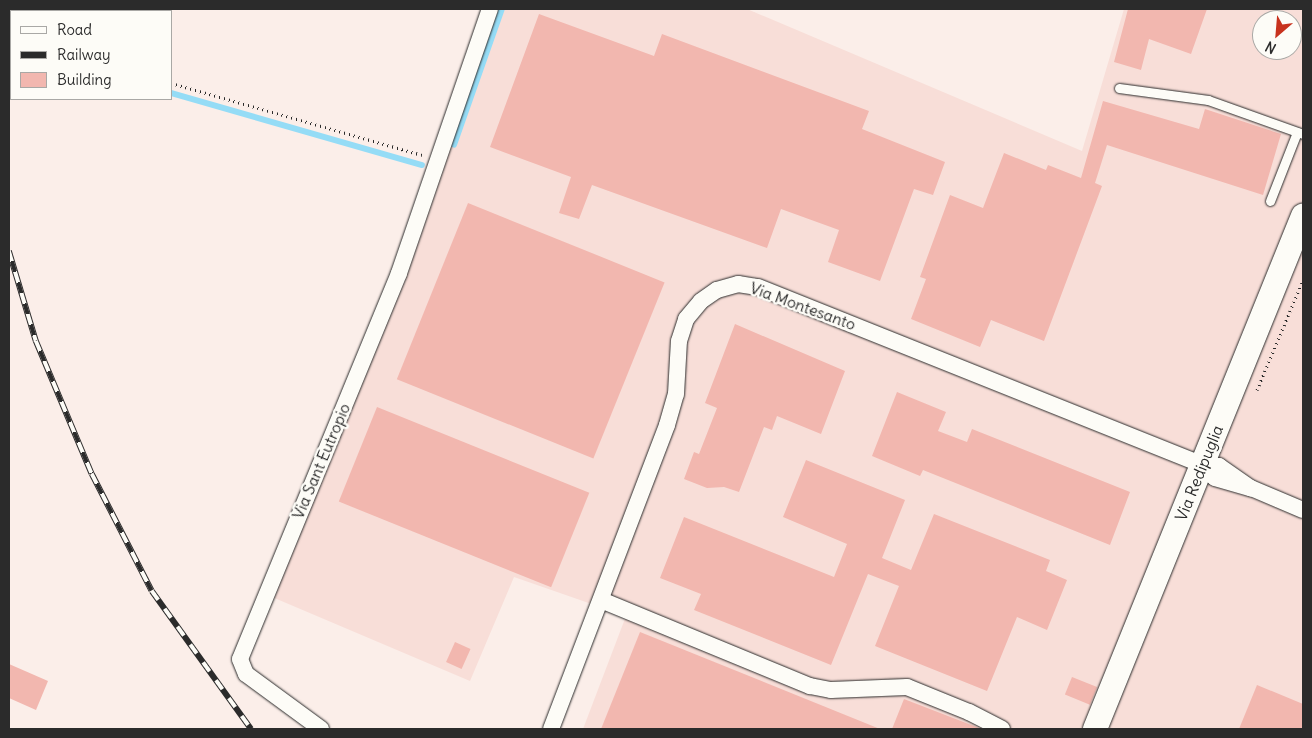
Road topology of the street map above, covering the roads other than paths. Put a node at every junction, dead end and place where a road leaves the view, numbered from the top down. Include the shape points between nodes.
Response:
1 (490, 9) edge
2 (1119, 88) dead end
3 (1300, 133) edge
4 (1270, 201) dead end
5 (1303, 216) edge
6 (1202, 465) junction
7 (1303, 510) edge
8 (601, 600) junction
9 (321, 729) edge
10 (551, 729) edge
11 (1002, 729) edge
12 (1094, 729) edge

1 - 9 street, Via Sant Eutropio via 399,273 240,659 246,674
2 - 3 lane via 1208,100
3 - 4 lane
5 - 6 street, Via Redipuglia
6 - 7 street, Via Montesanto via 1214,478 1251,488
6 - 8 street, Via Montesanto via 831,315 758,287 738,284 717,290 701,301 686,320 679,341 676,394 667,425
6 - 12 street, Via Redipuglia
8 - 10 street, Via Montesanto
8 - 11 street via 810,686 831,690 908,687

